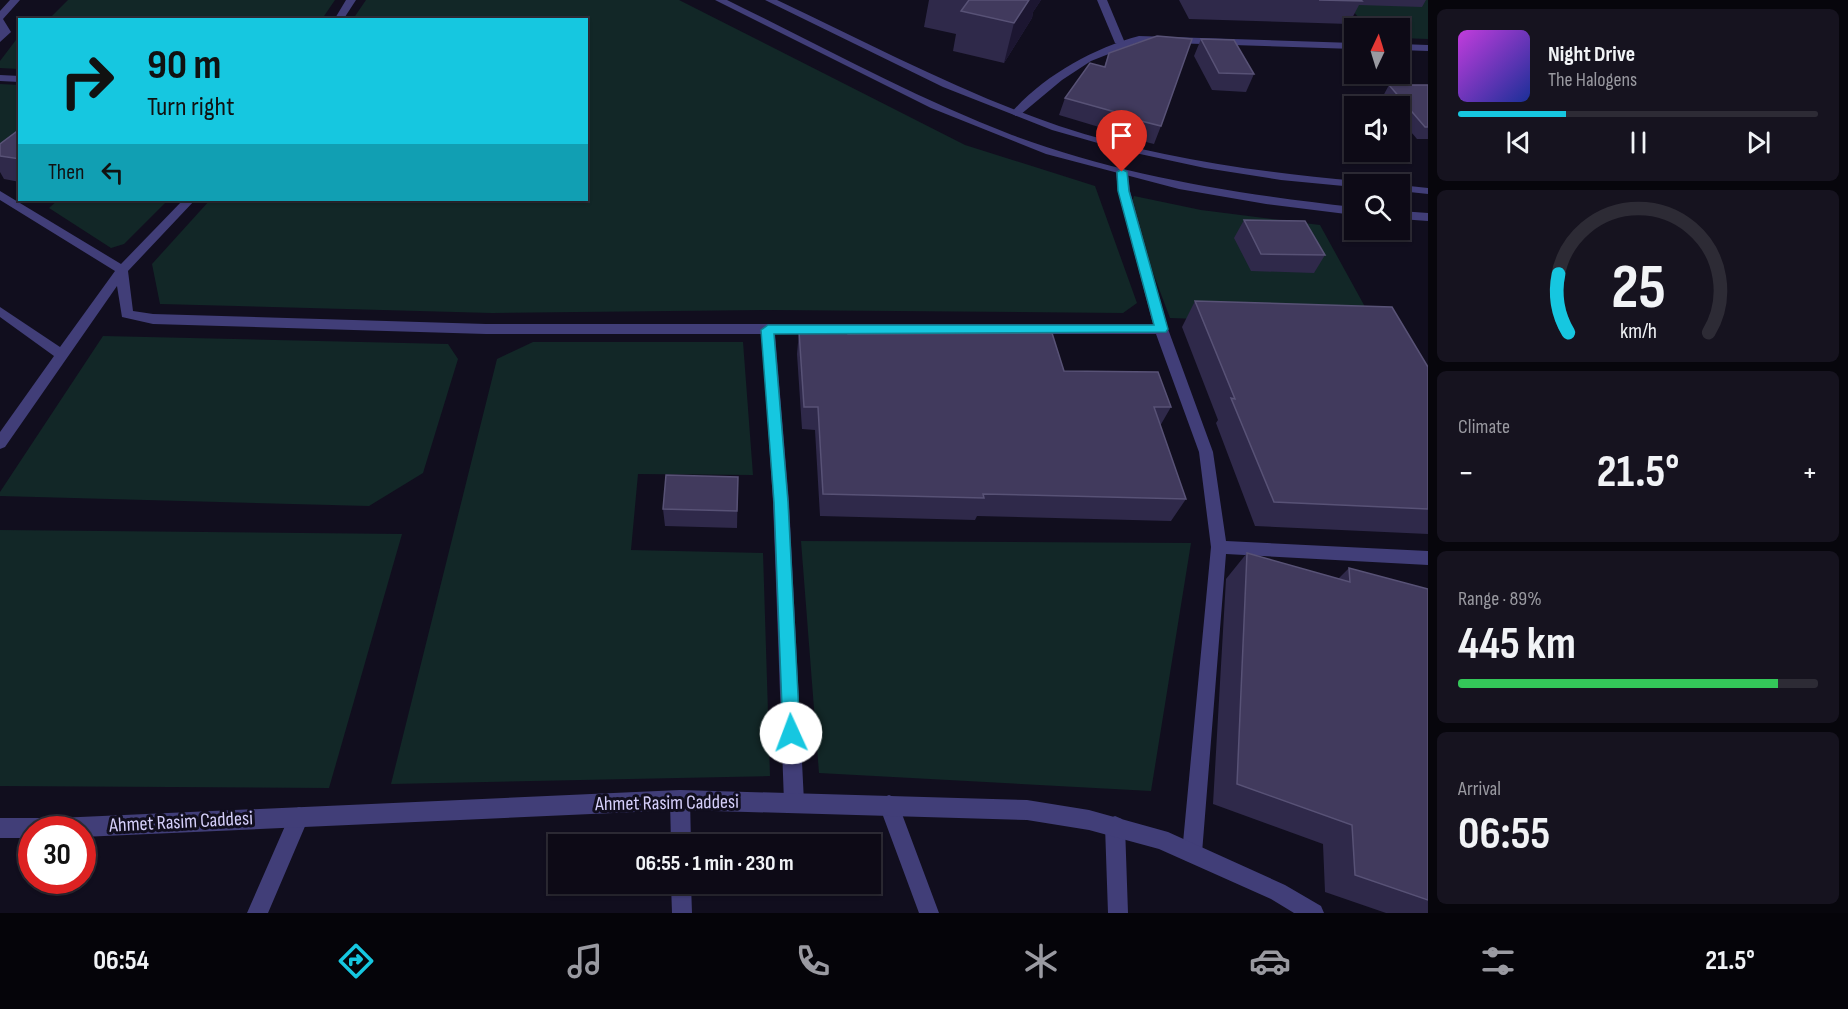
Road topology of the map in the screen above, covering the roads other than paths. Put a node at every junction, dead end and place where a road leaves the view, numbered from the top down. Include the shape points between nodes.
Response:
1 (15, 0) edge
2 (351, 0) edge
3 (720, 0) edge
4 (770, 0) edge
5 (1102, 0) edge
6 (339, 18) edge
7 (0, 19) edge
8 (0, 39) edge
9 (1120, 43) junction
10 (1344, 46) edge
11 (1410, 48) edge
12 (1428, 48) edge
13 (0, 78) edge
14 (18, 79) edge
15 (1016, 113) junction
16 (1122, 172) junction
17 (1344, 182) edge
18 (1410, 189) edge
19 (1428, 191) edge
20 (0, 195) edge
21 (188, 201) edge
22 (1344, 210) edge
23 (1410, 216) edge
24 (1428, 218) edge
25 (122, 270) junction
26 (0, 311) edge
27 (1161, 329) junction
28 (768, 330) junction
29 (62, 356) junction
30 (0, 443) edge
31 (1219, 547) junction
32 (1428, 558) edge
33 (680, 800) junction
34 (794, 802) junction
35 (889, 805) junction
36 (299, 817) junction
37 (1115, 826) junction
38 (0, 828) edge
39 (681, 834) edge
40 (1192, 853) junction
41 (681, 894) edge
42 (257, 913) edge
43 (682, 913) edge
44 (929, 913) edge
45 (1118, 913) edge
46 (1314, 913) edge

1 - 7 street
2 - 6 street
3 - 16 street via 913,95 1007,136
4 - 15 street
5 - 9 street
7 - 8 street via 6,32
9 - 10 street via 1139,39
9 - 15 street via 1070,68
11 - 12 street
13 - 14 street
15 - 17 street via 1094,139 1183,160
16 - 22 street via 1236,196
16 - 27 street
18 - 19 street
20 - 25 street
21 - 25 street
23 - 24 street
25 - 28 street via 127,314 153,319 486,330
25 - 29 street
26 - 29 street
27 - 28 street
27 - 31 street via 1206,452
28 - 34 street via 781,502
29 - 30 street
31 - 32 street
31 - 40 street
33 - 34 street, Ahmet Rasim Caddesi
33 - 36 street, Ahmet Rasim Caddesi
33 - 39 street
34 - 35 street, Ahmet Rasim Caddesi
35 - 37 street, Ahmet Rasim Caddesi via 1027,810
35 - 44 street
36 - 38 street, Ahmet Rasim Caddesi
36 - 42 street
37 - 40 street, Ahmet Rasim Caddesi
37 - 45 street
40 - 46 street, Ahmet Rasim Caddesi
41 - 43 street

